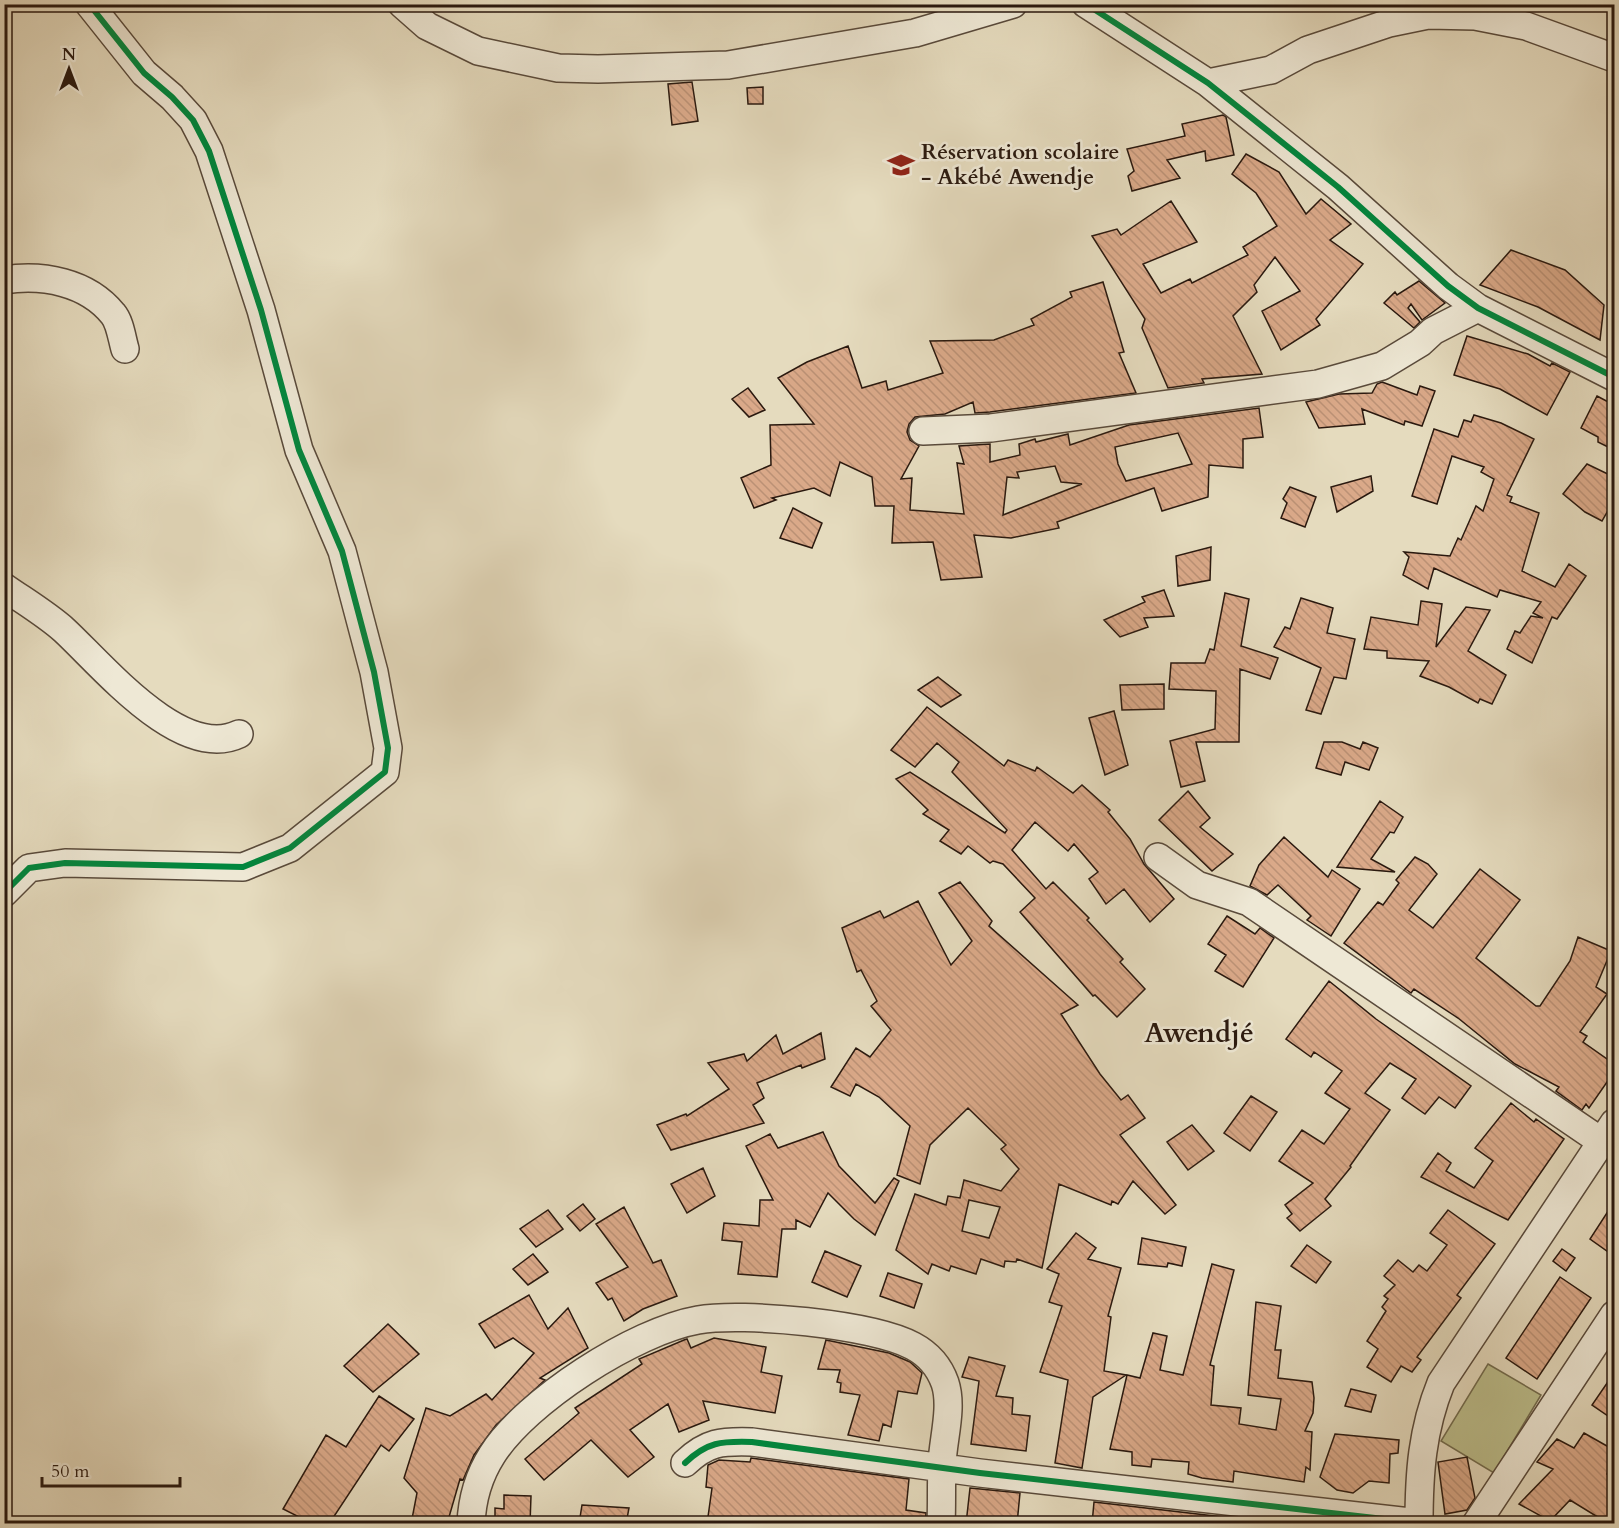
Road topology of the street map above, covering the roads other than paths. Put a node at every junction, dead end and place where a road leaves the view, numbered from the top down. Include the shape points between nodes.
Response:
1 (89, 4) edge
2 (402, 4) edge
3 (1013, 4) edge
4 (1086, 4) edge
5 (1614, 58) edge
6 (1208, 83) junction
7 (4, 280) edge
8 (1478, 308) junction
9 (126, 349) dead end
10 (1614, 377) edge
11 (923, 431) dead end
12 (4, 587) edge
13 (239, 734) dead end
14 (1158, 857) dead end
15 (4, 893) edge
16 (1608, 1133) edge
17 (1614, 1315) edge
18 (685, 1463) dead end
19 (942, 1467) junction
20 (1419, 1523) edge
21 (471, 1524) edge
22 (941, 1524) edge
23 (1476, 1524) edge

1 - 15 street via 144,74 193,120 209,151 261,309 299,450 342,551 374,672 388,748 385,772 366,790 290,848 243,867 65,863 29,868
2 - 3 street via 427,26 478,51 558,68 598,69 728,66 915,33
4 - 6 street
5 - 6 street via 1526,26 1475,16 1428,15 1389,23 1308,50 1271,70
6 - 8 street via 1338,187
7 - 9 street via 52,280 93,296 115,315
8 - 10 street
8 - 11 street via 1433,331 1383,366 1318,384 991,428
12 - 13 street via 62,628 126,691 174,725 209,740
14 - 16 street via 1197,885 1250,902
16 - 20 street via 1440,1383 1422,1444
17 - 23 street
18 - 19 street via 698,1450 722,1441
19 - 20 street
19 - 21 street via 948,1398 945,1382 933,1360 912,1345 804,1322 698,1320 647,1335 621,1349 520,1421 493,1454 481,1477 472,1498
19 - 22 street

